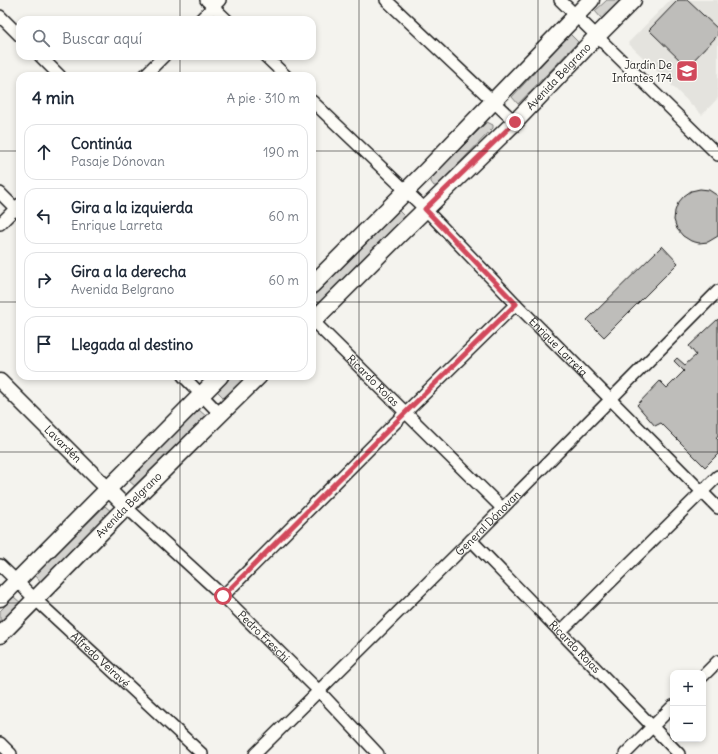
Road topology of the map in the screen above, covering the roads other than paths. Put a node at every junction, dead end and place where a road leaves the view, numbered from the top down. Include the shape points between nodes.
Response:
1 (386, 0) edge
2 (560, 0) edge
3 (591, 0) edge
4 (633, 0) edge
5 (213, 2) edge
6 (575, 15) junction
7 (0, 16) edge
8 (203, 16) edge
9 (224, 16) edge
10 (16, 32) edge
11 (597, 36) junction
12 (44, 60) edge
13 (160, 60) edge
14 (269, 60) edge
15 (56, 72) edge
16 (148, 72) edge
17 (282, 72) edge
18 (493, 102) junction
19 (316, 105) edge
20 (515, 122) junction
21 (718, 155) edge
22 (406, 191) junction
23 (0, 193) edge
24 (16, 206) edge
25 (425, 209) junction
26 (16, 211) edge
27 (0, 224) edge
28 (316, 282) edge
29 (718, 291) edge
30 (516, 304) junction
31 (316, 317) edge
32 (316, 325) edge
33 (187, 380) edge
34 (216, 380) edge
35 (255, 380) edge
36 (0, 381) edge
37 (201, 395) junction
38 (611, 399) junction
39 (406, 412) junction
40 (221, 415) junction
41 (718, 476) edge
42 (108, 489) junction
43 (702, 492) junction
44 (126, 507) junction
45 (502, 508) junction
46 (718, 508) edge
47 (471, 540) junction
48 (0, 565) edge
49 (16, 581) junction
50 (223, 596) junction
51 (0, 598) edge
52 (34, 599) junction
53 (560, 632) junction
54 (0, 635) edge
55 (718, 661) edge
56 (706, 673) edge
57 (319, 691) junction
58 (670, 709) edge
59 (652, 727) junction
60 (0, 743) edge
61 (11, 754) edge
62 (202, 754) edge
63 (255, 754) edge
64 (378, 754) edge
65 (625, 754) edge
66 (679, 754) edge

1 - 18 street
2 - 6 street
3 - 6 main road
4 - 11 main road, Avenida Belgrano
5 - 8 street
5 - 9 street
6 - 11 street
6 - 18 main road
7 - 10 street
11 - 20 main road, Avenida Belgrano
11 - 21 street
12 - 15 street
13 - 16 street
14 - 17 street
18 - 20 street
18 - 22 main road
19 - 22 street, Enrique Larreta
20 - 25 main road, Avenida Belgrano
22 - 25 street, Enrique Larreta
22 - 28 main road
23 - 24 street
25 - 30 street, Enrique Larreta
25 - 31 main road, Avenida Belgrano
26 - 27 street
29 - 38 street, General Dónovan
30 - 38 street, Enrique Larreta
30 - 39 street
32 - 39 street, Ricardo Rojas
33 - 37 street
34 - 37 main road
35 - 40 main road, Avenida Belgrano
36 - 42 street, Lavardén
37 - 40 street
37 - 42 main road
38 - 43 street, Enrique Larreta
38 - 45 street, General Dónovan
39 - 45 street, Ricardo Rojas
39 - 50 street
40 - 44 main road, Avenida Belgrano
41 - 43 street
42 - 44 street, Lavardén
42 - 49 main road
43 - 46 street, Enrique Larreta
43 - 53 street
44 - 50 street, Pedro Freschi
44 - 52 main road, Avenida Belgrano
45 - 47 street, General Dónovan
47 - 53 street, Ricardo Rojas
47 - 57 street, General Dónovan
48 - 49 street, Alfredo Veiravé
49 - 51 main road
49 - 52 street, Alfredo Veiravé
50 - 57 street, Pedro Freschi
52 - 54 main road, Avenida Belgrano
52 - 62 street, Alfredo Veiravé
53 - 59 street, Ricardo Rojas
55 - 56 street
57 - 63 street, General Dónovan
57 - 64 street, Pedro Freschi
58 - 59 street
59 - 65 street
59 - 66 street, Ricardo Rojas
60 - 61 street

